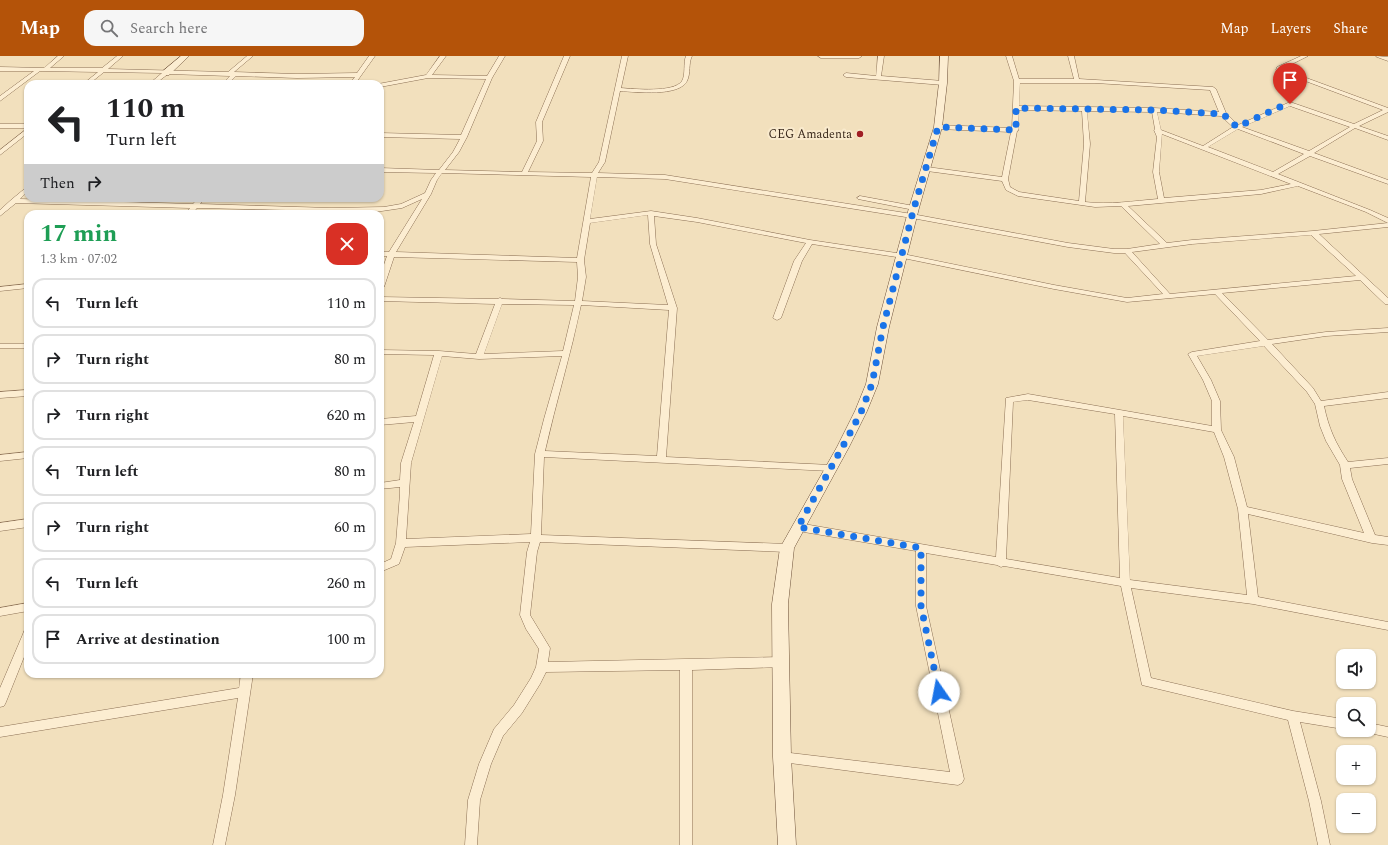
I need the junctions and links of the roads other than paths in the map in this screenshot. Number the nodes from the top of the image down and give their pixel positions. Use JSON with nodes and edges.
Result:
{"nodes":[{"id":1,"x":61,"y":56,"type":"edge"},
{"id":2,"x":120,"y":56,"type":"edge"},
{"id":3,"x":185,"y":56,"type":"edge"},
{"id":4,"x":250,"y":56,"type":"edge"},
{"id":5,"x":372,"y":56,"type":"edge"},
{"id":6,"x":443,"y":56,"type":"edge"},
{"id":7,"x":502,"y":56,"type":"edge"},
{"id":8,"x":568,"y":56,"type":"edge"},
{"id":9,"x":626,"y":56,"type":"edge"},
{"id":10,"x":688,"y":56,"type":"edge"},
{"id":11,"x":821,"y":56,"type":"edge"},
{"id":12,"x":859,"y":56,"type":"edge"},
{"id":13,"x":881,"y":56,"type":"edge"},
{"id":14,"x":944,"y":56,"type":"edge"},
{"id":15,"x":1009,"y":56,"type":"edge"},
{"id":16,"x":1071,"y":56,"type":"edge"},
{"id":17,"x":1305,"y":56,"type":"edge"},
{"id":18,"x":1379,"y":56,"type":"edge"},
{"id":19,"x":1388,"y":59,"type":"edge"},
{"id":20,"x":0,"y":69,"type":"edge"},
{"id":21,"x":42,"y":70,"type":"junction"},
{"id":22,"x":104,"y":70,"type":"junction"},
{"id":23,"x":166,"y":73,"type":"junction"},
{"id":24,"x":232,"y":74,"type":"junction"},
{"id":25,"x":358,"y":75,"type":"junction"},
{"id":26,"x":846,"y":75,"type":"dead end"},
{"id":27,"x":297,"y":76,"type":"junction"},
{"id":28,"x":428,"y":76,"type":"junction"},
{"id":29,"x":878,"y":77,"type":"junction"},
{"id":30,"x":489,"y":78,"type":"junction"},
{"id":31,"x":28,"y":80,"type":"edge"},
{"id":32,"x":91,"y":80,"type":"edge"},
{"id":33,"x":157,"y":80,"type":"edge"},
{"id":34,"x":228,"y":80,"type":"edge"},
{"id":35,"x":292,"y":80,"type":"edge"},
{"id":36,"x":355,"y":80,"type":"edge"},
{"id":37,"x":1017,"y":81,"type":"junction"},
{"id":38,"x":1077,"y":81,"type":"junction"},
{"id":39,"x":24,"y":82,"type":"edge"},
{"id":40,"x":943,"y":83,"type":"junction"},
{"id":41,"x":384,"y":84,"type":"edge"},
{"id":42,"x":618,"y":89,"type":"junction"},
{"id":43,"x":0,"y":99,"type":"edge"},
{"id":44,"x":1016,"y":108,"type":"junction"},
{"id":45,"x":1084,"y":108,"type":"junction"},
{"id":46,"x":1154,"y":110,"type":"junction"},
{"id":47,"x":1388,"y":110,"type":"edge"},
{"id":48,"x":1223,"y":114,"type":"junction"},
{"id":49,"x":0,"y":126,"type":"edge"},
{"id":50,"x":24,"y":126,"type":"edge"},
{"id":51,"x":1355,"y":126,"type":"junction"},
{"id":52,"x":938,"y":127,"type":"junction"},
{"id":53,"x":1237,"y":127,"type":"junction"},
{"id":54,"x":1016,"y":130,"type":"junction"},
{"id":55,"x":1158,"y":130,"type":"junction"},
{"id":56,"x":24,"y":133,"type":"edge"},
{"id":57,"x":384,"y":135,"type":"edge"},
{"id":58,"x":464,"y":137,"type":"junction"},
{"id":59,"x":1388,"y":138,"type":"edge"},
{"id":60,"x":1203,"y":148,"type":"junction"},
{"id":61,"x":1309,"y":152,"type":"junction"},
{"id":62,"x":0,"y":153,"type":"edge"},
{"id":63,"x":927,"y":169,"type":"junction"},
{"id":64,"x":384,"y":170,"type":"edge"},
{"id":65,"x":442,"y":170,"type":"junction"},
{"id":66,"x":525,"y":172,"type":"junction"},
{"id":67,"x":594,"y":175,"type":"junction"},
{"id":68,"x":1273,"y":175,"type":"junction"},
{"id":69,"x":1388,"y":176,"type":"edge"},
{"id":70,"x":1005,"y":179,"type":"junction"},
{"id":71,"x":1385,"y":181,"type":"edge"},
{"id":72,"x":1299,"y":184,"type":"junction"},
{"id":73,"x":24,"y":191,"type":"edge"},
{"id":74,"x":428,"y":194,"type":"junction"},
{"id":75,"x":860,"y":198,"type":"dead end"},
{"id":76,"x":1161,"y":200,"type":"junction"},
{"id":77,"x":13,"y":201,"type":"junction"},
{"id":78,"x":24,"y":201,"type":"edge"},
{"id":79,"x":49,"y":202,"type":"edge"},
{"id":80,"x":198,"y":202,"type":"edge"},
{"id":81,"x":1082,"y":203,"type":"junction"},
{"id":82,"x":1123,"y":204,"type":"junction"},
{"id":83,"x":195,"y":206,"type":"junction"},
{"id":84,"x":192,"y":210,"type":"edge"},
{"id":85,"x":284,"y":210,"type":"edge"},
{"id":86,"x":361,"y":210,"type":"edge"},
{"id":87,"x":913,"y":212,"type":"junction"},
{"id":88,"x":651,"y":213,"type":"junction"},
{"id":89,"x":0,"y":214,"type":"edge"},
{"id":90,"x":587,"y":221,"type":"junction"},
{"id":91,"x":1388,"y":221,"type":"edge"},
{"id":92,"x":1377,"y":225,"type":"junction"},
{"id":93,"x":1388,"y":225,"type":"edge"},
{"id":94,"x":1388,"y":231,"type":"edge"},
{"id":95,"x":1313,"y":233,"type":"junction"},
{"id":96,"x":810,"y":242,"type":"junction"},
{"id":97,"x":1166,"y":246,"type":"junction"},
{"id":98,"x":1127,"y":251,"type":"junction"},
{"id":99,"x":384,"y":254,"type":"edge"},
{"id":100,"x":391,"y":255,"type":"junction"},
{"id":101,"x":902,"y":256,"type":"junction"},
{"id":102,"x":580,"y":260,"type":"junction"},
{"id":103,"x":384,"y":275,"type":"edge"},
{"id":104,"x":1363,"y":278,"type":"junction"},
{"id":105,"x":24,"y":286,"type":"edge"},
{"id":106,"x":0,"y":289,"type":"edge"},
{"id":107,"x":1217,"y":292,"type":"junction"},
{"id":108,"x":1169,"y":297,"type":"junction"},
{"id":109,"x":384,"y":298,"type":"edge"},
{"id":110,"x":500,"y":300,"type":"junction"},
{"id":111,"x":1388,"y":302,"type":"edge"},
{"id":112,"x":578,"y":303,"type":"junction"},
{"id":113,"x":673,"y":308,"type":"junction"},
{"id":114,"x":777,"y":318,"type":"dead end"},
{"id":115,"x":1388,"y":330,"type":"edge"},
{"id":116,"x":1267,"y":343,"type":"junction"},
{"id":117,"x":0,"y":346,"type":"edge"},
{"id":118,"x":24,"y":346,"type":"edge"},
{"id":119,"x":384,"y":352,"type":"edge"},
{"id":120,"x":440,"y":353,"type":"junction"},
{"id":121,"x":567,"y":353,"type":"junction"},
{"id":122,"x":478,"y":357,"type":"junction"},
{"id":123,"x":24,"y":393,"type":"edge"},
{"id":124,"x":0,"y":395,"type":"edge"},
{"id":125,"x":1388,"y":395,"type":"edge"},
{"id":126,"x":1319,"y":404,"type":"junction"},
{"id":127,"x":1119,"y":412,"type":"junction"},
{"id":128,"x":419,"y":419,"type":"junction"},
{"id":129,"x":384,"y":422,"type":"edge"},
{"id":130,"x":1217,"y":430,"type":"junction"},
{"id":131,"x":540,"y":454,"type":"junction"},
{"id":132,"x":24,"y":455,"type":"edge"},
{"id":133,"x":0,"y":458,"type":"edge"},
{"id":134,"x":661,"y":460,"type":"junction"},
{"id":135,"x":1388,"y":461,"type":"edge"},
{"id":136,"x":1345,"y":465,"type":"junction"},
{"id":137,"x":831,"y":468,"type":"junction"},
{"id":138,"x":404,"y":483,"type":"junction"},
{"id":139,"x":384,"y":486,"type":"edge"},
{"id":140,"x":1243,"y":509,"type":"junction"},
{"id":141,"x":24,"y":524,"type":"edge"},
{"id":142,"x":0,"y":527,"type":"edge"},
{"id":143,"x":798,"y":527,"type":"junction"},
{"id":144,"x":536,"y":538,"type":"junction"},
{"id":145,"x":1372,"y":539,"type":"junction"},
{"id":146,"x":1388,"y":541,"type":"edge"},
{"id":147,"x":401,"y":543,"type":"junction"},
{"id":148,"x":787,"y":548,"type":"junction"},
{"id":149,"x":921,"y":548,"type":"junction"},
{"id":150,"x":1001,"y":562,"type":"junction"},
{"id":151,"x":384,"y":566,"type":"edge"},
{"id":152,"x":1125,"y":583,"type":"junction"},
{"id":153,"x":1253,"y":600,"type":"junction"},
{"id":154,"x":24,"y":608,"type":"edge"},
{"id":155,"x":0,"y":612,"type":"edge"},
{"id":156,"x":1388,"y":626,"type":"edge"},
{"id":157,"x":24,"y":644,"type":"edge"},
{"id":158,"x":781,"y":662,"type":"junction"},
{"id":159,"x":686,"y":666,"type":"junction"},
{"id":160,"x":542,"y":667,"type":"junction"},
{"id":161,"x":247,"y":678,"type":"edge"},
{"id":162,"x":245,"y":692,"type":"junction"},
{"id":163,"x":0,"y":702,"type":"edge"},
{"id":164,"x":1294,"y":716,"type":"junction"},
{"id":165,"x":1336,"y":723,"type":"edge"},
{"id":166,"x":1376,"y":729,"type":"edge"},
{"id":167,"x":0,"y":732,"type":"edge"},
{"id":168,"x":1388,"y":732,"type":"edge"},
{"id":169,"x":782,"y":757,"type":"junction"},
{"id":170,"x":219,"y":845,"type":"edge"},
{"id":171,"x":471,"y":845,"type":"edge"},
{"id":172,"x":686,"y":845,"type":"edge"},
{"id":173,"x":787,"y":845,"type":"edge"},
{"id":174,"x":1324,"y":845,"type":"edge"}],
"edges":[{"from":1,"to":21,"type":"street"},
{"from":2,"to":22,"type":"street"},
{"from":3,"to":23,"type":"street"},
{"from":4,"to":24,"type":"street"},
{"from":5,"to":25,"type":"street"},
{"from":6,"to":28,"type":"street"},
{"from":7,"to":30,"type":"street"},
{"from":8,"to":66,"type":"street"},
{"from":9,"to":42,"type":"street"},
{"from":10,"to":42,"type":"street"},
{"from":11,"to":12,"type":"street"},
{"from":13,"to":29,"type":"street"},
{"from":14,"to":40,"type":"street"},
{"from":15,"to":37,"type":"street"},
{"from":16,"to":38,"type":"street"},
{"from":17,"to":47,"type":"street"},
{"from":18,"to":19,"type":"street"},
{"from":20,"to":21,"type":"street"},
{"from":21,"to":22,"type":"street"},
{"from":21,"to":31,"type":"street"},
{"from":22,"to":23,"type":"street"},
{"from":22,"to":32,"type":"street"},
{"from":23,"to":24,"type":"street"},
{"from":23,"to":33,"type":"street"},
{"from":24,"to":27,"type":"street"},
{"from":24,"to":34,"type":"street"},
{"from":25,"to":27,"type":"street"},
{"from":25,"to":36,"type":"street"},
{"from":26,"to":29,"type":"street"},
{"from":27,"to":35,"type":"street"},
{"from":28,"to":30,"type":"street"},
{"from":28,"to":41,"type":"street"},
{"from":29,"to":40,"type":"street"},
{"from":30,"to":58,"type":"street"},
{"from":37,"to":38,"type":"street"},
{"from":37,"to":44,"type":"street"},
{"from":38,"to":48,"type":"street"},
{"from":39,"to":43,"type":"street"},
{"from":40,"to":52,"type":"street"},
{"from":42,"to":67,"type":"street"},
{"from":44,"to":45,"type":"street"},
{"from":44,"to":54,"type":"street"},
{"from":45,"to":46,"type":"street"},
{"from":45,"to":81,"type":"street"},
{"from":46,"to":48,"type":"street"},
{"from":46,"to":55,"type":"street"},
{"from":47,"to":51,"type":"street"},
{"from":48,"to":53,"type":"street"},
{"from":49,"to":50,"type":"street"},
{"from":51,"to":53,"type":"street"},
{"from":51,"to":59,"type":"street"},
{"from":51,"to":61,"type":"street"},
{"from":52,"to":54,"type":"street"},
{"from":52,"to":63,"type":"street"},
{"from":53,"to":60,"type":"street"},
{"from":53,"to":61,"type":"street"},
{"from":54,"to":70,"type":"street"},
{"from":55,"to":60,"type":"street"},
{"from":55,"to":76,"type":"street"},
{"from":56,"to":62,"type":"street"},
{"from":57,"to":58,"type":"street"},
{"from":58,"to":65,"type":"street"},
{"from":60,"to":68,"type":"street"},
{"from":61,"to":68,"type":"street"},
{"from":61,"to":71,"type":"street"},
{"from":63,"to":70,"type":"street"},
{"from":63,"to":87,"type":"street"},
{"from":64,"to":65,"type":"street"},
{"from":65,"to":66,"type":"street"},
{"from":65,"to":74,"type":"street"},
{"from":66,"to":67,"type":"street"},
{"from":67,"to":87,"type":"street"},
{"from":67,"to":90,"type":"street"},
{"from":68,"to":72,"type":"street"},
{"from":69,"to":71,"type":"street"},
{"from":70,"to":81,"type":"street"},
{"from":72,"to":76,"type":"street"},
{"from":72,"to":91,"type":"street"},
{"from":73,"to":77,"type":"street"},
{"from":74,"to":86,"type":"street"},
{"from":74,"to":100,"type":"street"},
{"from":75,"to":87,"type":"street"},
{"from":76,"to":82,"type":"street"},
{"from":77,"to":78,"type":"street"},
{"from":77,"to":89,"type":"street"},
{"from":79,"to":83,"type":"street"},
{"from":80,"to":83,"type":"street"},
{"from":81,"to":82,"type":"street"},
{"from":82,"to":97,"type":"street"},
{"from":83,"to":84,"type":"street"},
{"from":83,"to":85,"type":"street"},
{"from":87,"to":98,"type":"street"},
{"from":87,"to":101,"type":"street"},
{"from":88,"to":90,"type":"street"},
{"from":88,"to":96,"type":"street"},
{"from":88,"to":113,"type":"street"},
{"from":90,"to":102,"type":"street"},
{"from":92,"to":93,"type":"street"},
{"from":92,"to":94,"type":"street"},
{"from":92,"to":95,"type":"street"},
{"from":95,"to":97,"type":"street"},
{"from":95,"to":104,"type":"street"},
{"from":96,"to":101,"type":"street"},
{"from":96,"to":114,"type":"street"},
{"from":97,"to":98,"type":"street"},
{"from":98,"to":108,"type":"street"},
{"from":99,"to":100,"type":"street"},
{"from":100,"to":102,"type":"street"},
{"from":100,"to":103,"type":"street"},
{"from":101,"to":108,"type":"street"},
{"from":101,"to":137,"type":"street"},
{"from":102,"to":112,"type":"street"},
{"from":104,"to":107,"type":"street"},
{"from":104,"to":111,"type":"street"},
{"from":105,"to":106,"type":"street"},
{"from":107,"to":108,"type":"street"},
{"from":107,"to":116,"type":"street"},
{"from":109,"to":110,"type":"street"},
{"from":110,"to":112,"type":"street"},
{"from":110,"to":122,"type":"street"},
{"from":112,"to":113,"type":"street"},
{"from":112,"to":121,"type":"street"},
{"from":113,"to":134,"type":"street"},
{"from":115,"to":116,"type":"street"},
{"from":116,"to":126,"type":"street"},
{"from":116,"to":130,"type":"street"},
{"from":117,"to":118,"type":"street"},
{"from":119,"to":120,"type":"street"},
{"from":120,"to":122,"type":"street"},
{"from":120,"to":128,"type":"street"},
{"from":121,"to":122,"type":"street"},
{"from":121,"to":131,"type":"street"},
{"from":123,"to":124,"type":"street"},
{"from":125,"to":126,"type":"street"},
{"from":126,"to":136,"type":"street"},
{"from":127,"to":130,"type":"street"},
{"from":127,"to":150,"type":"street"},
{"from":127,"to":152,"type":"street"},
{"from":128,"to":129,"type":"street"},
{"from":128,"to":138,"type":"street"},
{"from":130,"to":140,"type":"street"},
{"from":131,"to":134,"type":"street"},
{"from":131,"to":144,"type":"street"},
{"from":132,"to":133,"type":"street"},
{"from":134,"to":137,"type":"street"},
{"from":135,"to":136,"type":"street"},
{"from":136,"to":145,"type":"street"},
{"from":137,"to":143,"type":"street"},
{"from":138,"to":139,"type":"street"},
{"from":138,"to":147,"type":"street"},
{"from":140,"to":145,"type":"street"},
{"from":140,"to":153,"type":"street"},
{"from":141,"to":142,"type":"street"},
{"from":143,"to":148,"type":"street"},
{"from":143,"to":149,"type":"street"},
{"from":144,"to":147,"type":"street"},
{"from":144,"to":148,"type":"street"},
{"from":144,"to":160,"type":"street"},
{"from":145,"to":146,"type":"street"},
{"from":147,"to":151,"type":"street"},
{"from":148,"to":158,"type":"street"},
{"from":149,"to":150,"type":"street"},
{"from":149,"to":169,"type":"street"},
{"from":150,"to":152,"type":"street"},
{"from":152,"to":153,"type":"street"},
{"from":152,"to":164,"type":"street"},
{"from":153,"to":156,"type":"street"},
{"from":154,"to":155,"type":"street"},
{"from":157,"to":163,"type":"street"},
{"from":158,"to":159,"type":"street"},
{"from":158,"to":169,"type":"street"},
{"from":159,"to":160,"type":"street"},
{"from":159,"to":172,"type":"street"},
{"from":160,"to":171,"type":"street"},
{"from":161,"to":162,"type":"street"},
{"from":162,"to":167,"type":"street"},
{"from":162,"to":170,"type":"street"},
{"from":164,"to":165,"type":"street"},
{"from":164,"to":174,"type":"street"},
{"from":166,"to":168,"type":"street"},
{"from":169,"to":173,"type":"street"}]}
